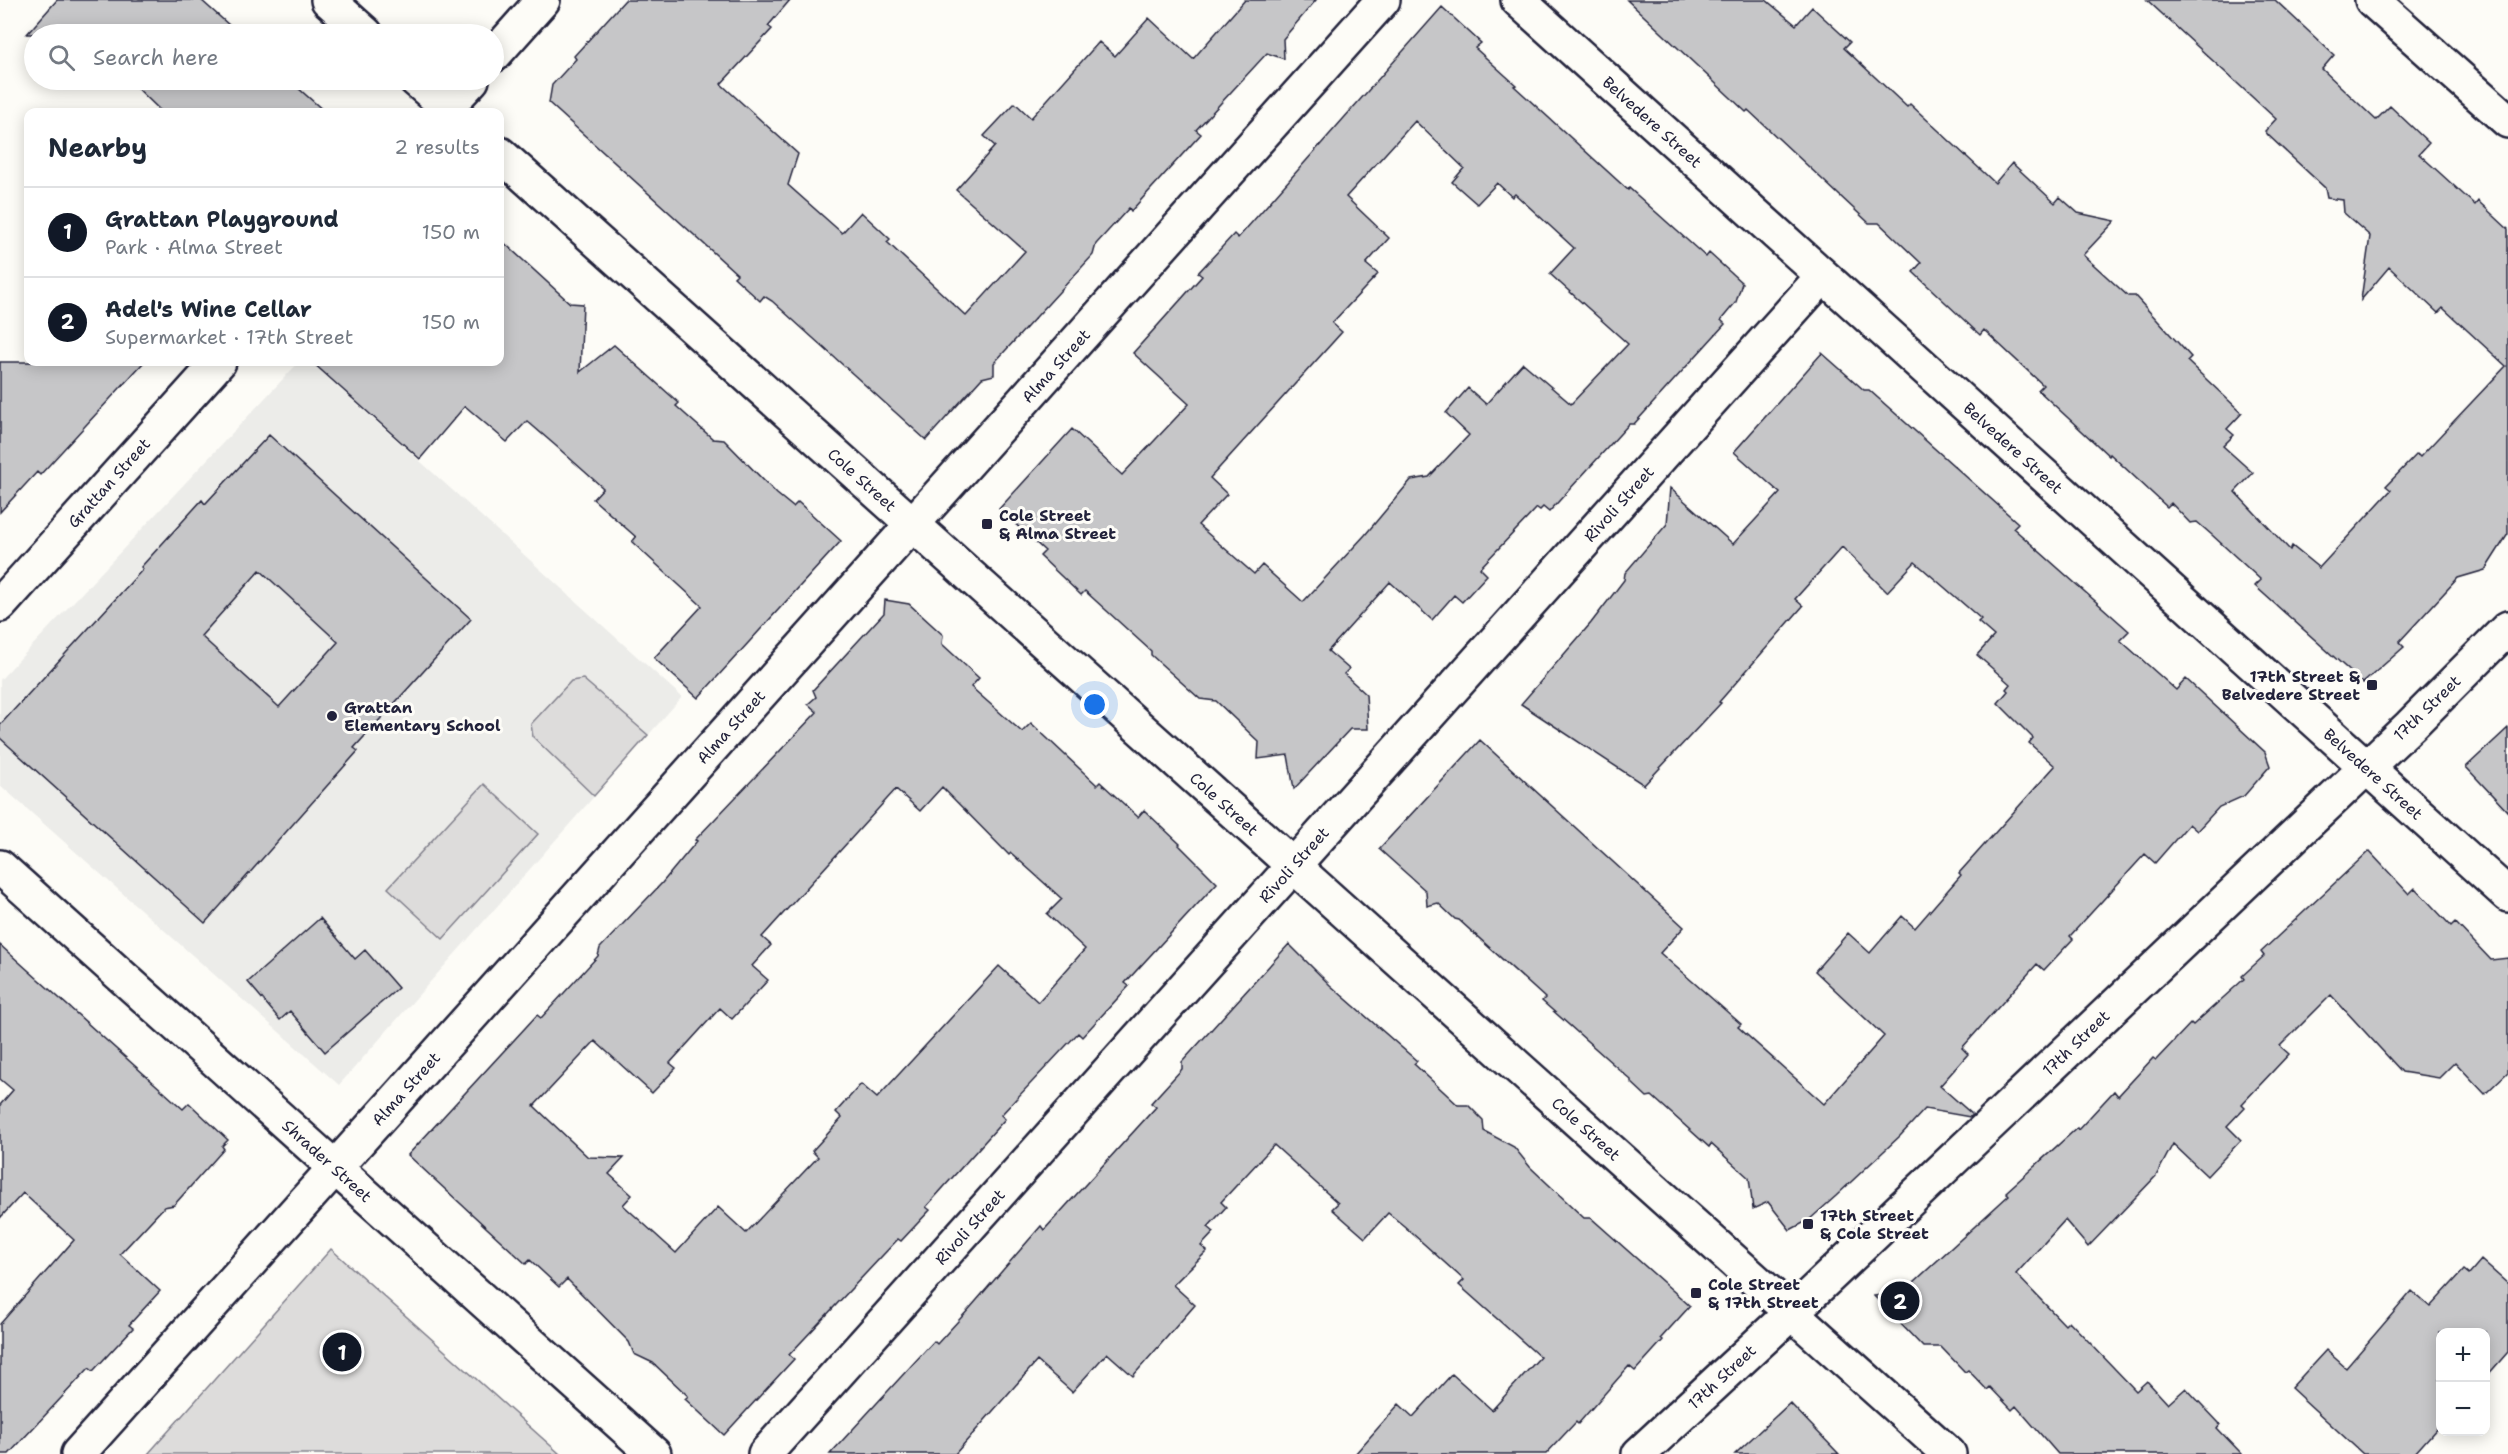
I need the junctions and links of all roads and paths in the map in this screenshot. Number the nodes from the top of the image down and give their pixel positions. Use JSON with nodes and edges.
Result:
{"nodes":[{"id":1,"x":327,"y":0,"type":"edge"},
{"id":2,"x":543,"y":0,"type":"edge"},
{"id":3,"x":1383,"y":0,"type":"edge"},
{"id":4,"x":1518,"y":0,"type":"edge"},
{"id":5,"x":2372,"y":0,"type":"edge"},
{"id":6,"x":355,"y":24,"type":"edge"},
{"id":7,"x":504,"y":44,"type":"edge"},
{"id":8,"x":426,"y":90,"type":"edge"},
{"id":9,"x":464,"y":90,"type":"edge"},
{"id":10,"x":444,"y":108,"type":"edge"},
{"id":11,"x":449,"y":108,"type":"edge"},
{"id":12,"x":2508,"y":121,"type":"edge"},
{"id":13,"x":504,"y":158,"type":"edge"},
{"id":14,"x":1823,"y":276,"type":"junction"},
{"id":15,"x":215,"y":366,"type":"edge"},
{"id":16,"x":913,"y":525,"type":"junction"},
{"id":17,"x":0,"y":605,"type":"edge"},
{"id":18,"x":2508,"y":628,"type":"edge"},
{"id":19,"x":2366,"y":767,"type":"junction"},
{"id":20,"x":0,"y":867,"type":"edge"},
{"id":21,"x":1293,"y":867,"type":"junction"},
{"id":22,"x":2508,"y":895,"type":"edge"},
{"id":23,"x":335,"y":1168,"type":"junction"},
{"id":24,"x":1791,"y":1313,"type":"junction"},
{"id":25,"x":78,"y":1454,"type":"edge"},
{"id":26,"x":654,"y":1454,"type":"edge"},
{"id":27,"x":765,"y":1454,"type":"edge"},
{"id":28,"x":1639,"y":1454,"type":"edge"},
{"id":29,"x":1948,"y":1454,"type":"edge"}],
"edges":[{"from":1,"to":6,"type":"street"},
{"from":2,"to":7,"type":"street"},
{"from":3,"to":16,"type":"street","name":"Alma Street"},
{"from":4,"to":14,"type":"street","name":"Belvedere Street"},
{"from":5,"to":12,"type":"street"},
{"from":8,"to":10,"type":"street"},
{"from":9,"to":11,"type":"street"},
{"from":13,"to":16,"type":"street","name":"Cole Street"},
{"from":14,"to":19,"type":"street","name":"Belvedere Street"},
{"from":14,"to":21,"type":"street","name":"Rivoli Street"},
{"from":15,"to":17,"type":"street","name":"Grattan Street"},
{"from":16,"to":21,"type":"street","name":"Cole Street"},
{"from":16,"to":23,"type":"street","name":"Alma Street"},
{"from":18,"to":19,"type":"street","name":"17th Street"},
{"from":19,"to":22,"type":"street","name":"Belvedere Street"},
{"from":19,"to":24,"type":"street","name":"17th Street"},
{"from":20,"to":23,"type":"street","name":"Shrader Street"},
{"from":21,"to":24,"type":"street","name":"Cole Street"},
{"from":21,"to":27,"type":"street","name":"Rivoli Street"},
{"from":23,"to":25,"type":"street","name":"Alma Street"},
{"from":23,"to":26,"type":"street","name":"Shrader Street"},
{"from":24,"to":28,"type":"street","name":"17th Street"},
{"from":24,"to":29,"type":"street","name":"Cole Street"}]}
